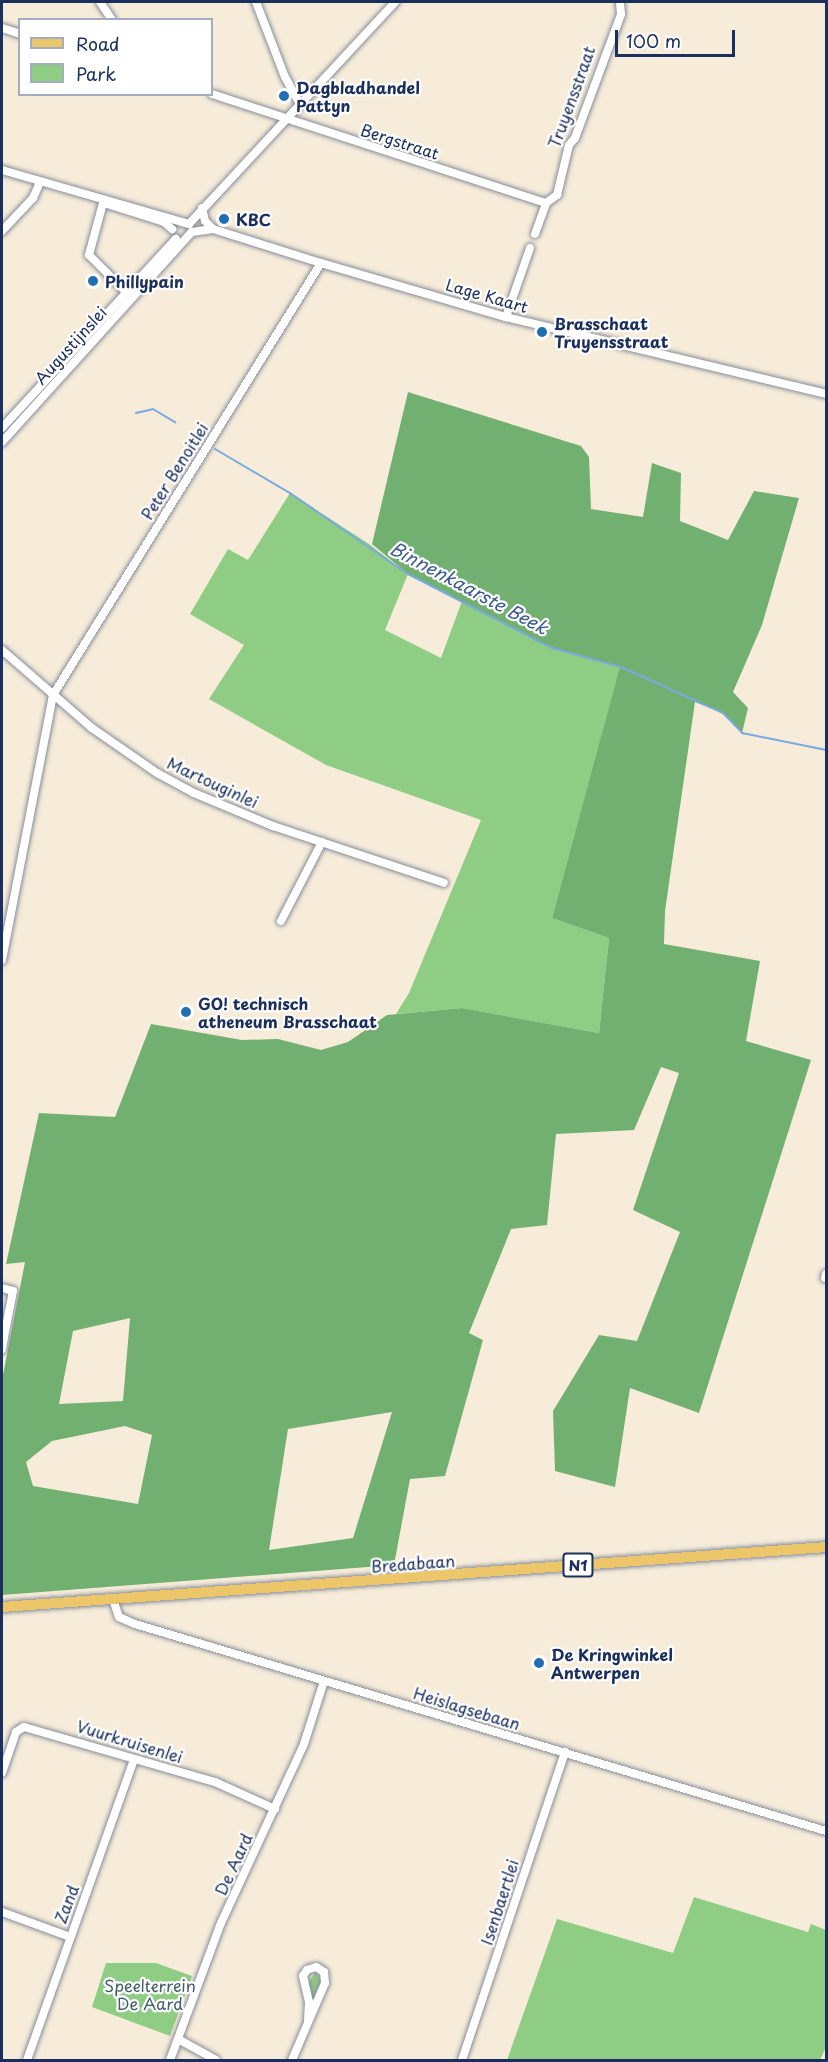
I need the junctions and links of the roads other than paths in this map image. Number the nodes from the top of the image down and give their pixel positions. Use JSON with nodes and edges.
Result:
{"nodes":[{"id":1,"x":100,"y":2,"type":"edge"},
{"id":2,"x":256,"y":2,"type":"edge"},
{"id":3,"x":394,"y":2,"type":"edge"},
{"id":4,"x":620,"y":2,"type":"edge"},
{"id":5,"x":111,"y":18,"type":"edge"},
{"id":6,"x":2,"y":28,"type":"edge"},
{"id":7,"x":18,"y":33,"type":"edge"},
{"id":8,"x":213,"y":94,"type":"edge"},
{"id":9,"x":300,"y":104,"type":"junction"},
{"id":10,"x":285,"y":120,"type":"junction"},
{"id":11,"x":2,"y":170,"type":"edge"},
{"id":12,"x":40,"y":182,"type":"junction"},
{"id":13,"x":82,"y":194,"type":"junction"},
{"id":14,"x":103,"y":203,"type":"junction"},
{"id":15,"x":546,"y":203,"type":"junction"},
{"id":16,"x":202,"y":208,"type":"junction"},
{"id":17,"x":175,"y":225,"type":"junction"},
{"id":18,"x":190,"y":228,"type":"junction"},
{"id":19,"x":213,"y":229,"type":"junction"},
{"id":20,"x":2,"y":231,"type":"edge"},
{"id":21,"x":535,"y":234,"type":"dead end"},
{"id":22,"x":180,"y":239,"type":"junction"},
{"id":23,"x":530,"y":248,"type":"dead end"},
{"id":24,"x":321,"y":262,"type":"junction"},
{"id":25,"x":126,"y":292,"type":"junction"},
{"id":26,"x":506,"y":317,"type":"junction"},
{"id":27,"x":826,"y":394,"type":"edge"},
{"id":28,"x":2,"y":428,"type":"edge"},
{"id":29,"x":2,"y":442,"type":"edge"},
{"id":30,"x":2,"y":650,"type":"edge"},
{"id":31,"x":53,"y":695,"type":"junction"},
{"id":32,"x":322,"y":842,"type":"junction"},
{"id":33,"x":444,"y":883,"type":"dead end"},
{"id":34,"x":281,"y":921,"type":"dead end"},
{"id":35,"x":2,"y":960,"type":"edge"},
{"id":36,"x":2,"y":1288,"type":"edge"},
{"id":37,"x":4,"y":1325,"type":"edge"},
{"id":38,"x":2,"y":1349,"type":"edge"},
{"id":39,"x":826,"y":1547,"type":"edge"},
{"id":40,"x":114,"y":1599,"type":"junction"},
{"id":41,"x":2,"y":1607,"type":"edge"},
{"id":42,"x":324,"y":1681,"type":"junction"},
{"id":43,"x":564,"y":1752,"type":"junction"},
{"id":44,"x":134,"y":1759,"type":"junction"},
{"id":45,"x":2,"y":1773,"type":"edge"},
{"id":46,"x":275,"y":1809,"type":"junction"},
{"id":47,"x":826,"y":1831,"type":"edge"},
{"id":48,"x":2,"y":1912,"type":"edge"},
{"id":49,"x":70,"y":1937,"type":"junction"},
{"id":50,"x":308,"y":2020,"type":"junction"},
{"id":51,"x":178,"y":2040,"type":"junction"},
{"id":52,"x":27,"y":2061,"type":"edge"},
{"id":53,"x":170,"y":2061,"type":"edge"},
{"id":54,"x":216,"y":2061,"type":"edge"},
{"id":55,"x":292,"y":2061,"type":"edge"},
{"id":56,"x":462,"y":2061,"type":"edge"}],
"edges":[{"from":1,"to":5,"type":"street"},
{"from":2,"to":9,"type":"street"},
{"from":3,"to":9,"type":"street"},
{"from":4,"to":15,"type":"street","name":"Truyensstraat"},
{"from":6,"to":7,"type":"street"},
{"from":8,"to":10,"type":"street","name":"Bergstraat"},
{"from":9,"to":10,"type":"street"},
{"from":10,"to":15,"type":"street","name":"Bergstraat"},
{"from":10,"to":16,"type":"street"},
{"from":11,"to":12,"type":"street","name":"Lage Kaart"},
{"from":12,"to":13,"type":"street","name":"Lage Kaart"},
{"from":12,"to":20,"type":"street"},
{"from":13,"to":14,"type":"street","name":"Lage Kaart"},
{"from":13,"to":17,"type":"street","name":"Lage Kaart"},
{"from":14,"to":17,"type":"street","name":"Lage Kaart"},
{"from":14,"to":25,"type":"street"},
{"from":15,"to":21,"type":"street","name":"Truyensstraat"},
{"from":16,"to":18,"type":"street"},
{"from":16,"to":19,"type":"street"},
{"from":17,"to":18,"type":"street","name":"Lage Kaart"},
{"from":17,"to":22,"type":"street"},
{"from":18,"to":19,"type":"street","name":"Lage Kaart"},
{"from":18,"to":22,"type":"street"},
{"from":19,"to":24,"type":"street","name":"Lage Kaart"},
{"from":22,"to":25,"type":"street","name":"Augustijnslei"},
{"from":22,"to":29,"type":"street","name":"Augustijnslei"},
{"from":23,"to":26,"type":"street"},
{"from":24,"to":26,"type":"street","name":"Lage Kaart"},
{"from":24,"to":31,"type":"street","name":"Peter Benoitlei"},
{"from":25,"to":28,"type":"street","name":"Augustijnslei"},
{"from":26,"to":27,"type":"street","name":"Lage Kaart"},
{"from":30,"to":31,"type":"street","name":"Martouginlei"},
{"from":31,"to":32,"type":"street","name":"Martouginlei"},
{"from":31,"to":35,"type":"street"},
{"from":32,"to":33,"type":"street","name":"Martouginlei"},
{"from":32,"to":34,"type":"street"},
{"from":36,"to":37,"type":"street"},
{"from":37,"to":38,"type":"street"},
{"from":39,"to":40,"type":"main road","name":"Bredabaan","number":"N1"},
{"from":40,"to":41,"type":"main road","name":"Bredabaan","number":"N1"},
{"from":40,"to":42,"type":"street","name":"Heislagsebaan"},
{"from":42,"to":43,"type":"street","name":"Heislagsebaan"},
{"from":42,"to":46,"type":"street","name":"De Aard"},
{"from":43,"to":47,"type":"street","name":"Heislagsebaan"},
{"from":43,"to":56,"type":"street","name":"Isenbaertlei"},
{"from":44,"to":45,"type":"street","name":"Vuurkruisenlei"},
{"from":44,"to":46,"type":"street","name":"Vuurkruisenlei"},
{"from":44,"to":49,"type":"street","name":"Zand"},
{"from":46,"to":51,"type":"street","name":"De Aard"},
{"from":48,"to":49,"type":"street"},
{"from":49,"to":52,"type":"street","name":"Zand"},
{"from":50,"to":50,"type":"street"},
{"from":50,"to":55,"type":"street"},
{"from":51,"to":53,"type":"street","name":"De Aard"},
{"from":51,"to":54,"type":"street"}]}
